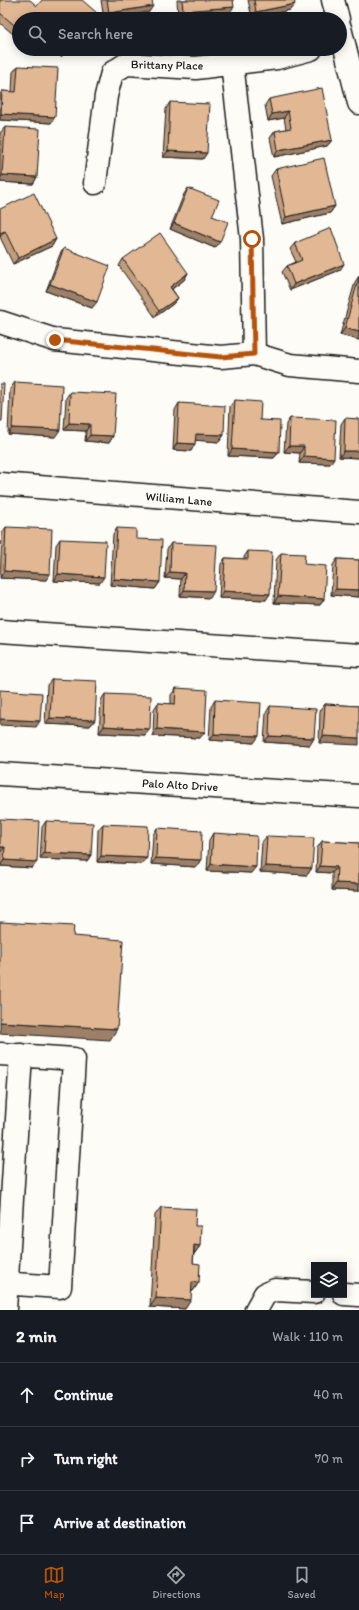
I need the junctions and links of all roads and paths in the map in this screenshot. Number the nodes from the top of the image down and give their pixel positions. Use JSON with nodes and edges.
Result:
{"nodes":[{"id":1,"x":333,"y":0,"type":"edge"},
{"id":2,"x":336,"y":12,"type":"edge"},
{"id":3,"x":347,"y":41,"type":"edge"},
{"id":4,"x":285,"y":56,"type":"edge"},
{"id":5,"x":232,"y":63,"type":"junction"},
{"id":6,"x":359,"y":103,"type":"edge"},
{"id":7,"x":95,"y":184,"type":"dead end"},
{"id":8,"x":0,"y":322,"type":"edge"},
{"id":9,"x":254,"y":354,"type":"junction"},
{"id":10,"x":359,"y":371,"type":"edge"},
{"id":11,"x":0,"y":484,"type":"edge"},
{"id":12,"x":359,"y":512,"type":"edge"},
{"id":13,"x":0,"y":631,"type":"edge"},
{"id":14,"x":359,"y":655,"type":"edge"},
{"id":15,"x":0,"y":774,"type":"edge"},
{"id":16,"x":359,"y":796,"type":"edge"},
{"id":17,"x":10,"y":1054,"type":"edge"},
{"id":18,"x":3,"y":1283,"type":"edge"},
{"id":19,"x":311,"y":1292,"type":"edge"},
{"id":20,"x":347,"y":1294,"type":"edge"},
{"id":21,"x":359,"y":1295,"type":"edge"},
{"id":22,"x":5,"y":1310,"type":"edge"},
{"id":23,"x":256,"y":1310,"type":"edge"}],
"edges":[{"from":1,"to":2,"type":"street"},
{"from":3,"to":6,"type":"street"},
{"from":4,"to":5,"type":"street","name":"Brittany Place"},
{"from":5,"to":7,"type":"street","name":"Brittany Place"},
{"from":5,"to":9,"type":"street"},
{"from":8,"to":9,"type":"street"},
{"from":9,"to":10,"type":"street"},
{"from":11,"to":12,"type":"street","name":"William Lane"},
{"from":13,"to":14,"type":"street"},
{"from":15,"to":16,"type":"street","name":"Palo Alto Drive"},
{"from":17,"to":18,"type":"street"},
{"from":17,"to":18,"type":"street"},
{"from":18,"to":22,"type":"street"},
{"from":19,"to":23,"type":"street"},
{"from":20,"to":21,"type":"street"}]}
